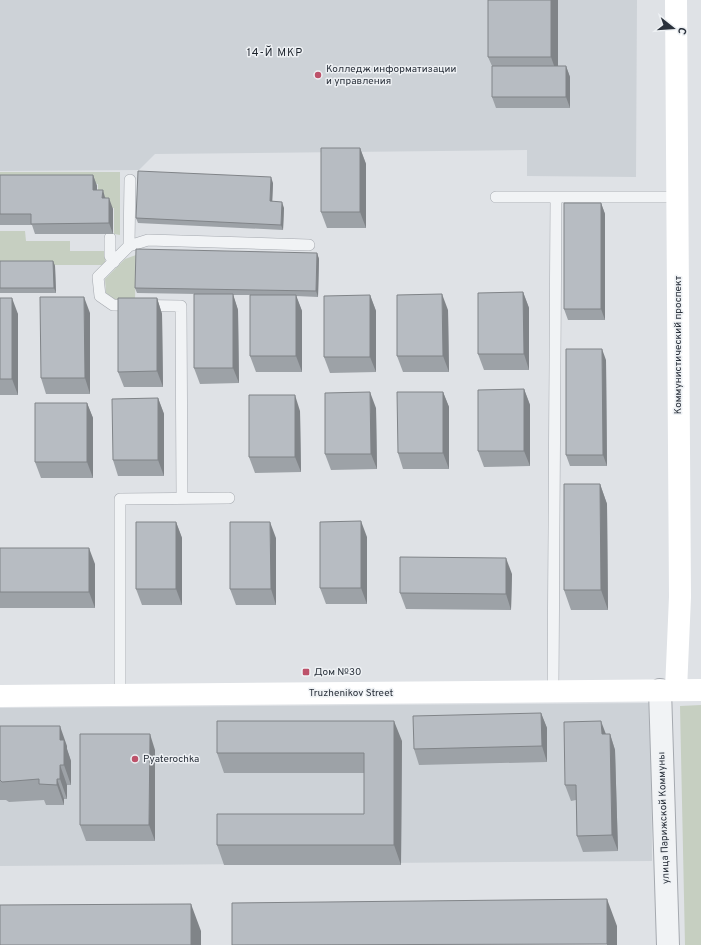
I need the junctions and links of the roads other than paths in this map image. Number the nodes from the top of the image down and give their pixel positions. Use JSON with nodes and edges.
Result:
{"nodes":[{"id":1,"x":676,"y":0,"type":"edge"},
{"id":2,"x":130,"y":180,"type":"dead end"},
{"id":3,"x":496,"y":197,"type":"dead end"},
{"id":4,"x":556,"y":197,"type":"junction"},
{"id":5,"x":678,"y":197,"type":"junction"},
{"id":6,"x":110,"y":238,"type":"dead end"},
{"id":7,"x":309,"y":244,"type":"dead end"},
{"id":8,"x":129,"y":246,"type":"junction"},
{"id":9,"x":114,"y":262,"type":"junction"},
{"id":10,"x":182,"y":498,"type":"junction"},
{"id":11,"x":229,"y":498,"type":"dead end"},
{"id":12,"x":668,"y":690,"type":"junction"},
{"id":13,"x":701,"y":690,"type":"edge"},
{"id":14,"x":553,"y":692,"type":"junction"},
{"id":15,"x":120,"y":695,"type":"junction"},
{"id":16,"x":0,"y":696,"type":"edge"},
{"id":17,"x":668,"y":945,"type":"edge"}],
"edges":[{"from":1,"to":5,"type":"main road","name":"Коммунистический проспект"},
{"from":2,"to":8,"type":"lane"},
{"from":3,"to":4,"type":"lane"},
{"from":4,"to":5,"type":"lane"},
{"from":4,"to":14,"type":"lane"},
{"from":5,"to":12,"type":"main road","name":"Коммунистический проспект"},
{"from":6,"to":9,"type":"lane"},
{"from":7,"to":8,"type":"lane"},
{"from":8,"to":9,"type":"lane"},
{"from":9,"to":10,"type":"lane"},
{"from":10,"to":11,"type":"lane"},
{"from":10,"to":15,"type":"lane"},
{"from":12,"to":13,"type":"main road","name":"Truzhenikov Street"},
{"from":12,"to":14,"type":"main road","name":"Truzhenikov Street"},
{"from":12,"to":17,"type":"street","name":"улица Парижской Коммуны"},
{"from":14,"to":15,"type":"main road","name":"Truzhenikov Street"},
{"from":15,"to":16,"type":"main road","name":"Truzhenikov Street"}]}
